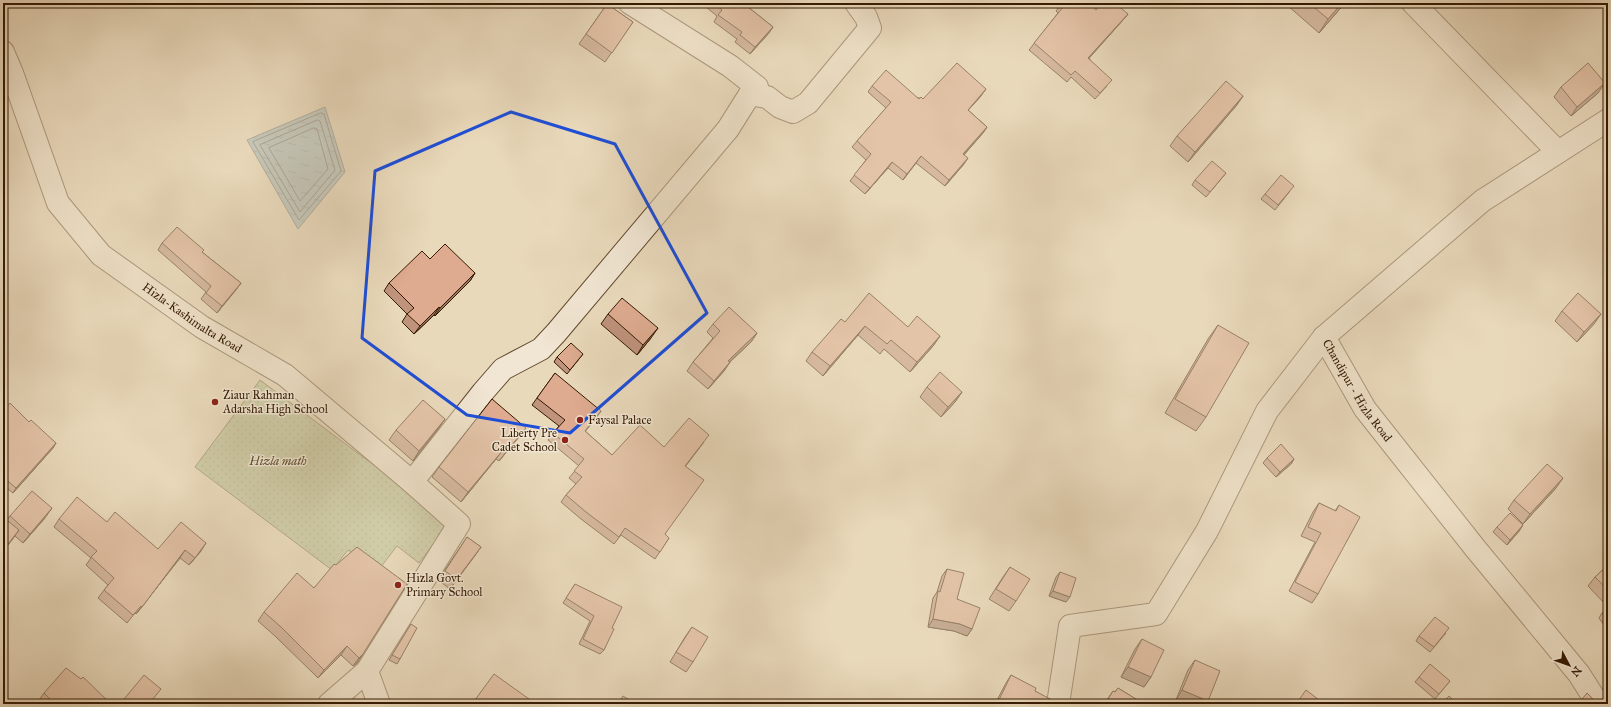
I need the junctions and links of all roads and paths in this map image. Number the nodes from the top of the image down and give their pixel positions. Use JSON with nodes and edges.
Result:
{"nodes":[{"id":1,"x":630,"y":3,"type":"edge"},
{"id":2,"x":856,"y":3,"type":"edge"},
{"id":3,"x":1413,"y":3,"type":"edge"},
{"id":4,"x":3,"y":52,"type":"edge"},
{"id":5,"x":750,"y":94,"type":"junction"},
{"id":6,"x":1608,"y":120,"type":"edge"},
{"id":7,"x":1558,"y":152,"type":"junction"},
{"id":8,"x":1324,"y":337,"type":"junction"},
{"id":9,"x":412,"y":482,"type":"junction"},
{"id":10,"x":366,"y":671,"type":"junction"},
{"id":11,"x":329,"y":704,"type":"edge"},
{"id":12,"x":379,"y":704,"type":"edge"},
{"id":13,"x":1058,"y":704,"type":"edge"},
{"id":14,"x":1598,"y":704,"type":"edge"}],
"edges":[{"from":1,"to":5,"type":"street"},
{"from":2,"to":5,"type":"street"},
{"from":3,"to":7,"type":"street"},
{"from":4,"to":9,"type":"street","name":"Hizla-Kashimalta Road"},
{"from":5,"to":9,"type":"street"},
{"from":6,"to":7,"type":"street","name":"Chandipur - Hizla Road"},
{"from":7,"to":8,"type":"street","name":"Chandipur - Hizla Road"},
{"from":8,"to":13,"type":"street"},
{"from":8,"to":14,"type":"street","name":"Chandipur - Hizla Road"},
{"from":9,"to":10,"type":"street","name":"Hizla-Kashimalta Road"},
{"from":10,"to":11,"type":"street"},
{"from":10,"to":12,"type":"street"}]}
